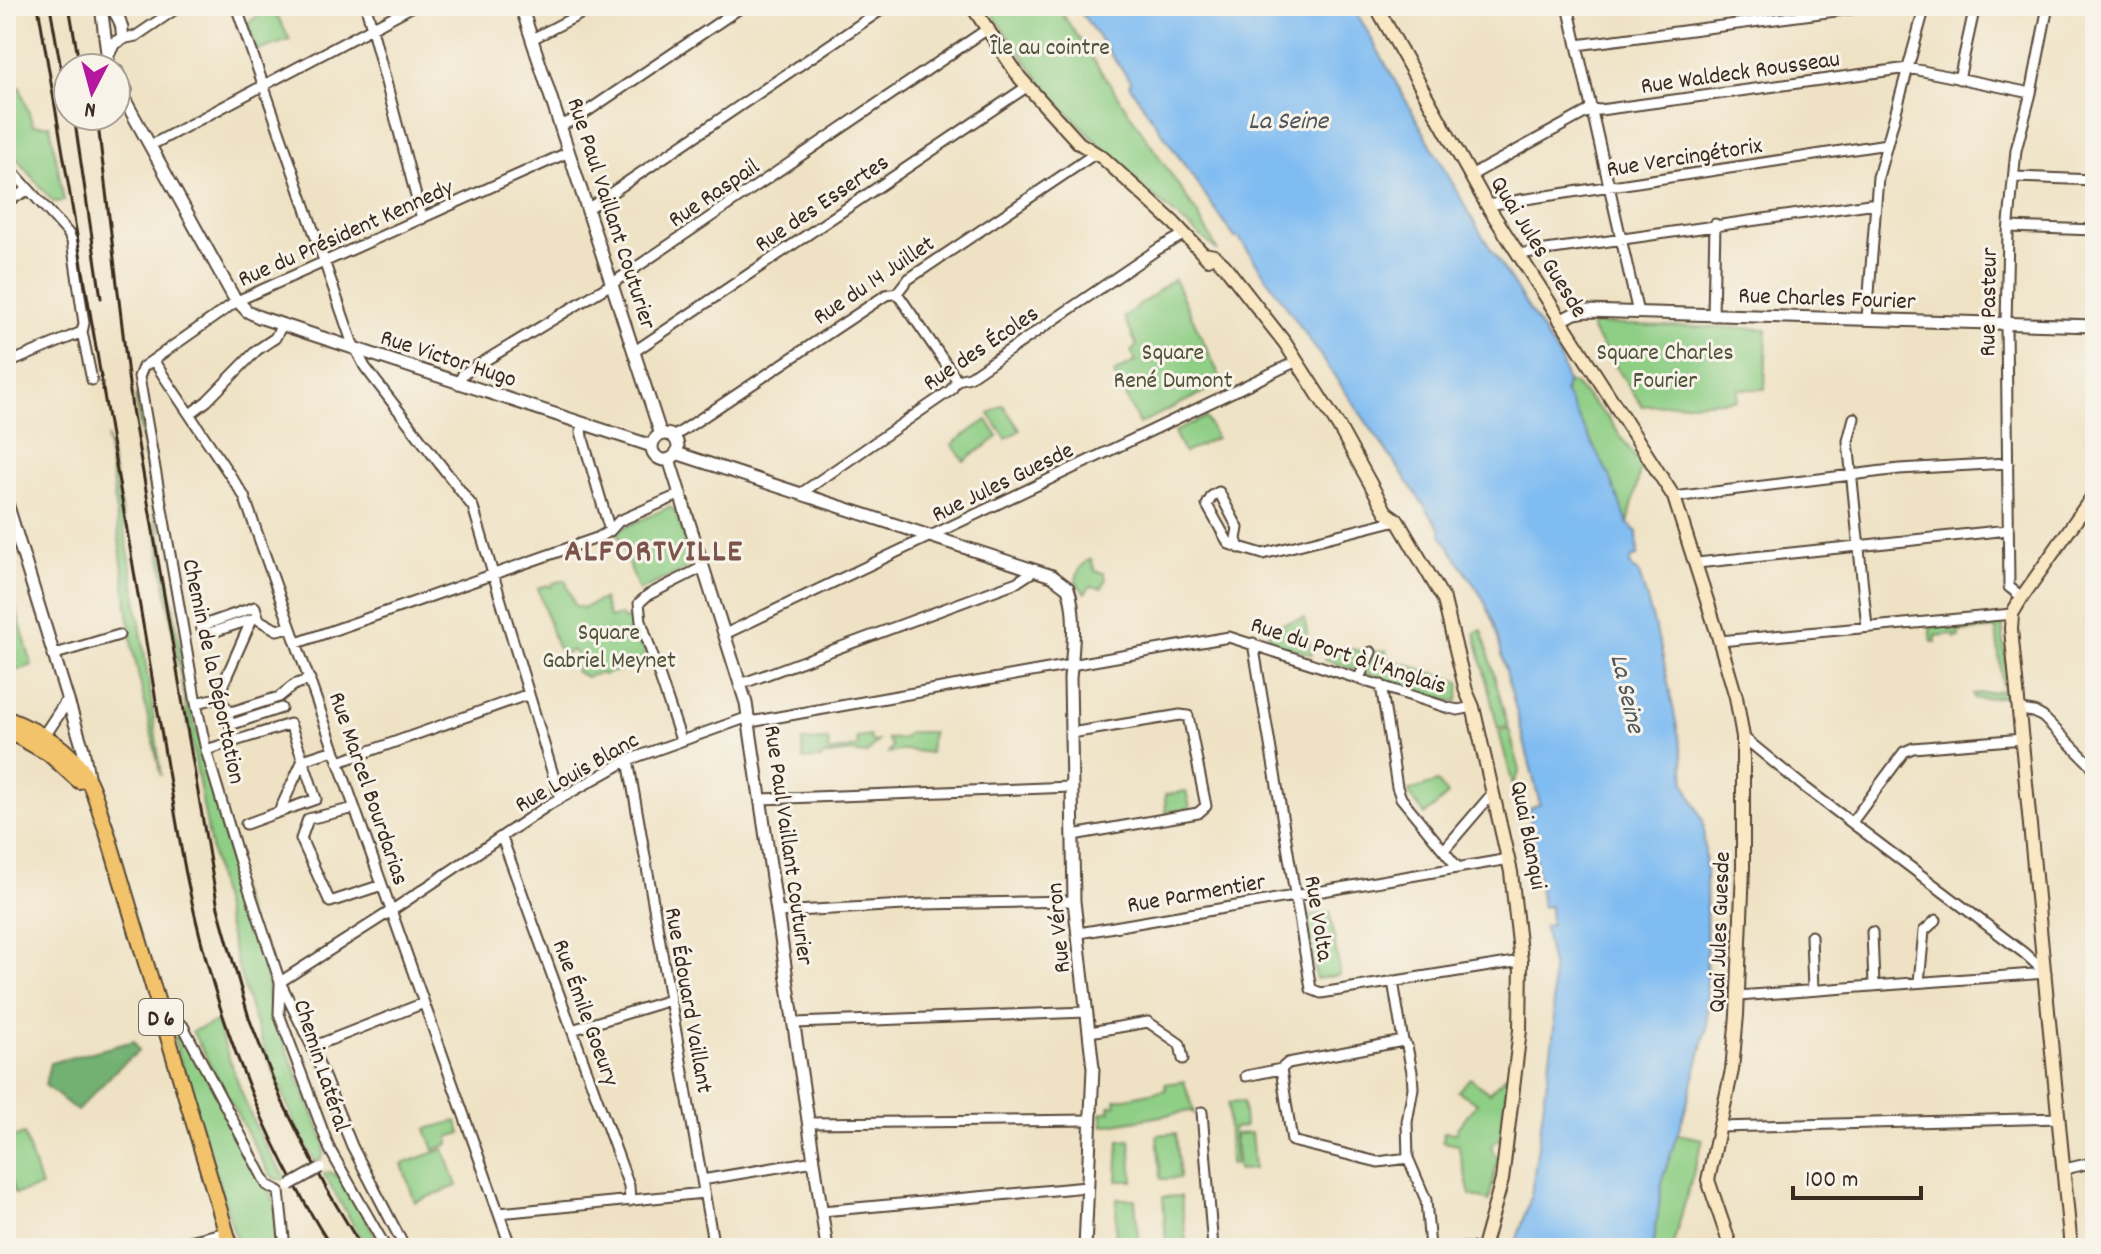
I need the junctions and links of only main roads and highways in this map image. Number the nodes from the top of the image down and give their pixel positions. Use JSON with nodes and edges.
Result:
{"nodes":[{"id":1,"x":972,"y":6,"type":"edge"},
{"id":2,"x":1376,"y":6,"type":"edge"},
{"id":3,"x":2095,"y":493,"type":"edge"},
{"id":4,"x":6,"y":718,"type":"edge"},
{"id":5,"x":1476,"y":721,"type":"junction"},
{"id":6,"x":6,"y":730,"type":"edge"},
{"id":7,"x":41,"y":740,"type":"junction"},
{"id":8,"x":96,"y":803,"type":"junction"},
{"id":9,"x":1521,"y":961,"type":"junction"},
{"id":10,"x":1484,"y":1245,"type":"edge"},
{"id":11,"x":231,"y":1248,"type":"edge"},
{"id":12,"x":1731,"y":1248,"type":"edge"},
{"id":13,"x":2071,"y":1248,"type":"edge"}],
"edges":[{"from":1,"to":5,"type":"main road","name":"Quai Blanqui"},
{"from":2,"to":12,"type":"main road","name":"Quai Jules Guesde"},
{"from":3,"to":13,"type":"main road"},
{"from":4,"to":7,"type":"main road","number":"D 6"},
{"from":5,"to":9,"type":"main road","name":"Quai Blanqui"},
{"from":5,"to":9,"type":"main road","name":"Quai Blanqui"},
{"from":6,"to":7,"type":"main road","number":"D 6"},
{"from":7,"to":8,"type":"main road","number":"D 6"},
{"from":7,"to":8,"type":"main road","number":"D 6"},
{"from":8,"to":11,"type":"main road","number":"D 6"},
{"from":9,"to":10,"type":"main road","name":"Quai Blanqui"}]}
